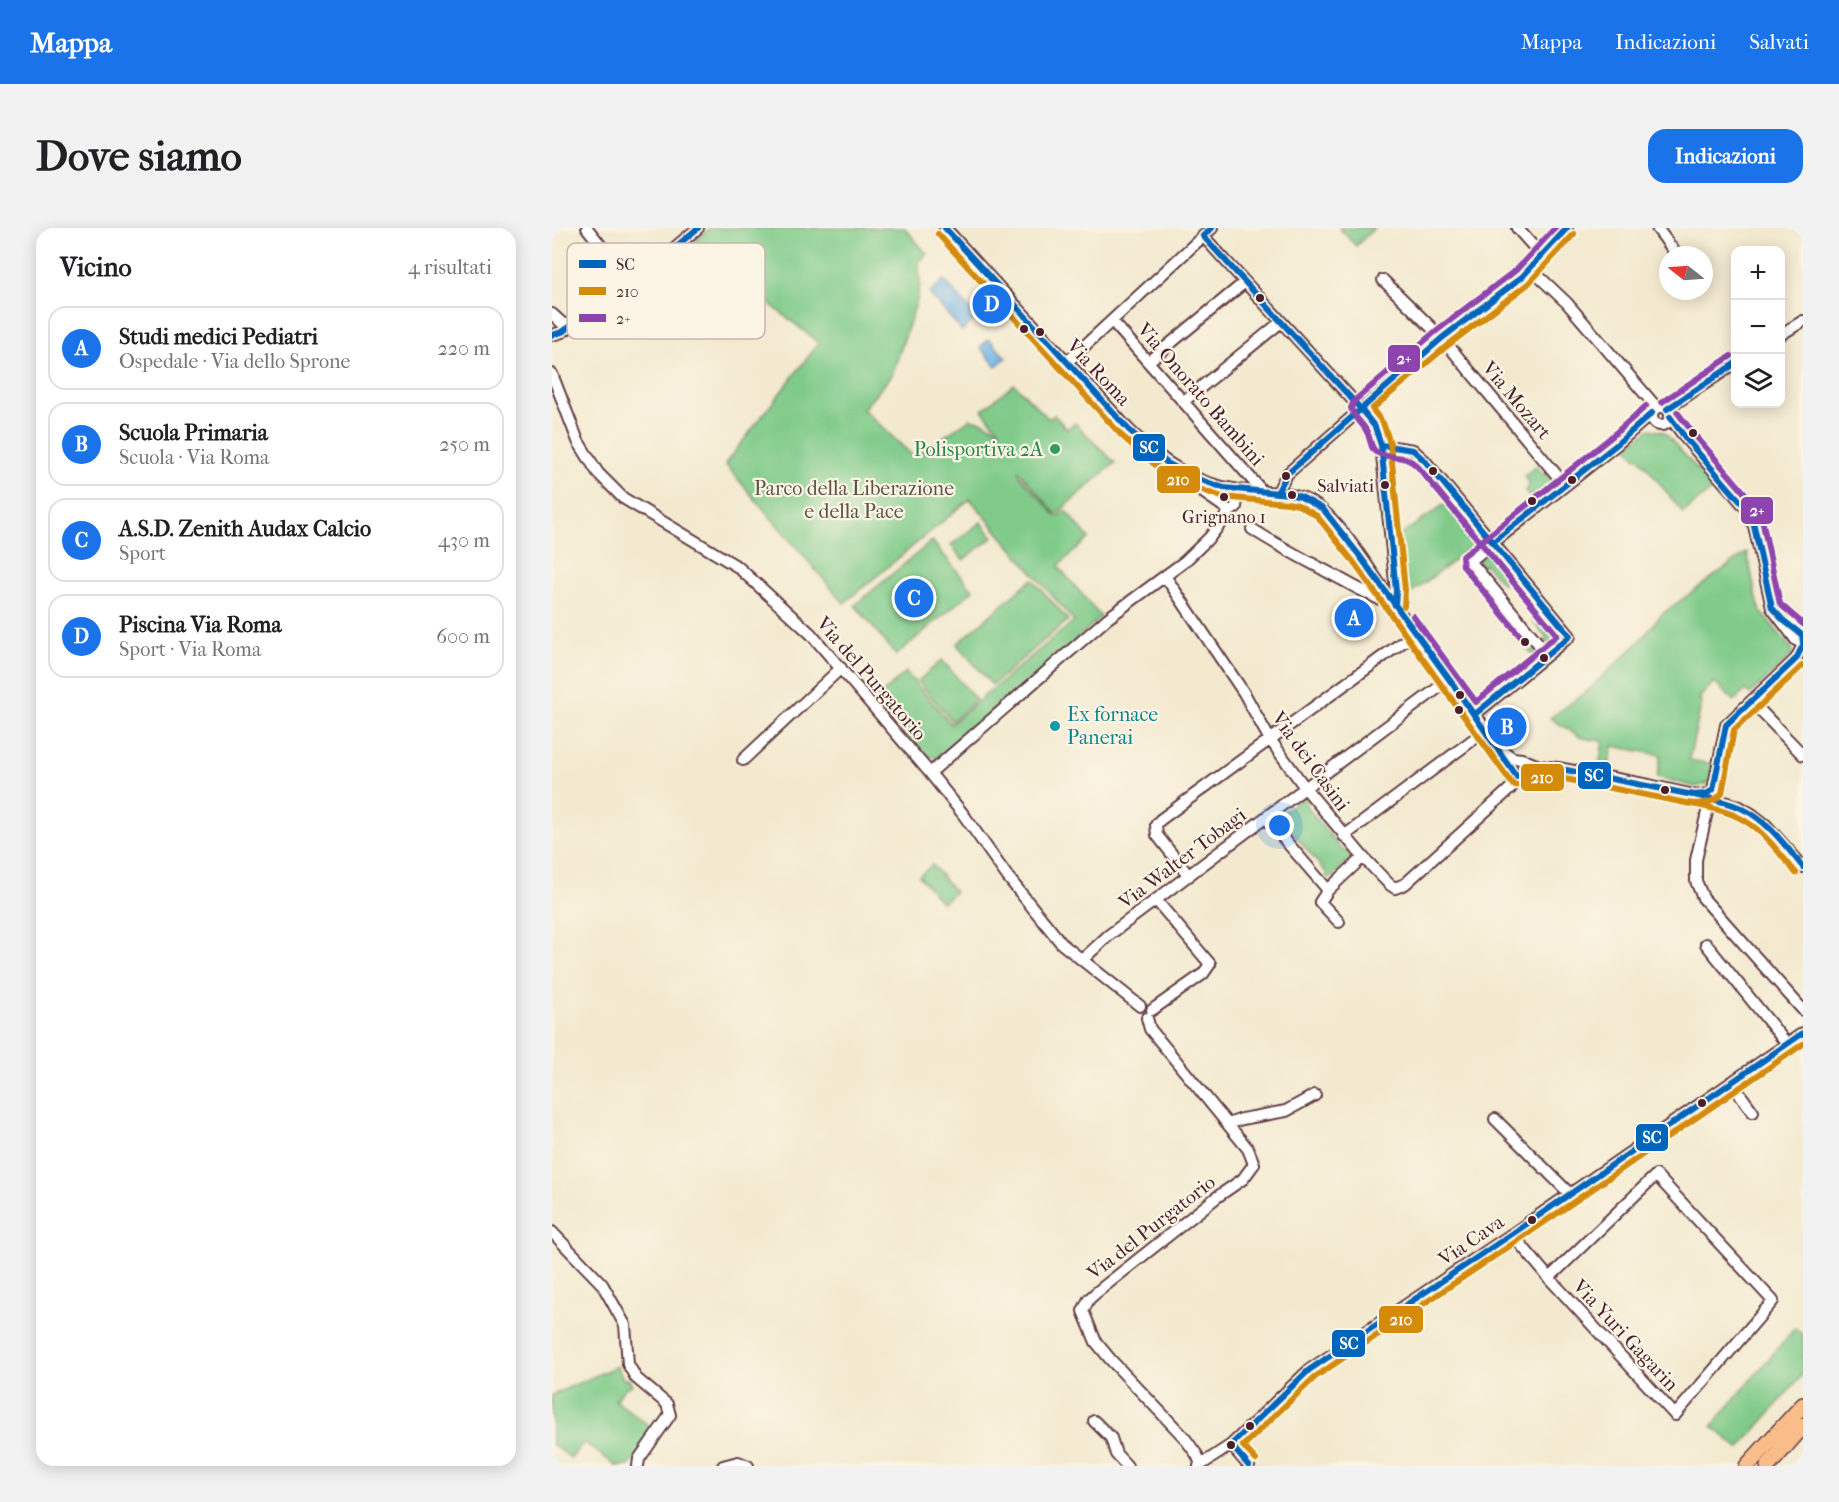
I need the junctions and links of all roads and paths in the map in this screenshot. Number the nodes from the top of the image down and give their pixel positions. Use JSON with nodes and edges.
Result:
{"nodes":[{"id":1,"x":587,"y":228,"type":"edge"},
{"id":2,"x":1517,"y":228,"type":"edge"},
{"id":3,"x":1567,"y":228,"type":"edge"},
{"id":4,"x":1657,"y":228,"type":"edge"},
{"id":5,"x":694,"y":229,"type":"edge"},
{"id":6,"x":950,"y":230,"type":"edge"},
{"id":7,"x":1208,"y":232,"type":"edge"},
{"id":8,"x":599,"y":243,"type":"edge"},
{"id":9,"x":678,"y":243,"type":"edge"},
{"id":10,"x":1670,"y":246,"type":"edge"},
{"id":11,"x":1541,"y":255,"type":"junction"},
{"id":12,"x":1530,"y":268,"type":"junction"},
{"id":13,"x":1383,"y":280,"type":"dead end"},
{"id":14,"x":1245,"y":282,"type":"junction"},
{"id":15,"x":552,"y":314,"type":"edge"},
{"id":16,"x":1112,"y":321,"type":"junction"},
{"id":17,"x":1803,"y":321,"type":"edge"},
{"id":18,"x":1281,"y":322,"type":"junction"},
{"id":19,"x":567,"y":324,"type":"edge"},
{"id":20,"x":567,"y":328,"type":"edge"},
{"id":21,"x":1785,"y":332,"type":"edge"},
{"id":22,"x":552,"y":335,"type":"edge"},
{"id":23,"x":1442,"y":338,"type":"junction"},
{"id":24,"x":1149,"y":361,"type":"junction"},
{"id":25,"x":1066,"y":363,"type":"junction"},
{"id":26,"x":1731,"y":366,"type":"edge"},
{"id":27,"x":552,"y":377,"type":"edge"},
{"id":28,"x":1184,"y":401,"type":"junction"},
{"id":29,"x":1360,"y":408,"type":"junction"},
{"id":30,"x":1661,"y":415,"type":"junction"},
{"id":31,"x":1381,"y":445,"type":"junction"},
{"id":32,"x":1179,"y":471,"type":"junction"},
{"id":33,"x":1565,"y":485,"type":"junction"},
{"id":34,"x":1238,"y":490,"type":"junction"},
{"id":35,"x":1263,"y":492,"type":"junction"},
{"id":36,"x":1277,"y":493,"type":"junction"},
{"id":37,"x":1230,"y":511,"type":"junction"},
{"id":38,"x":1252,"y":528,"type":"dead end"},
{"id":39,"x":1493,"y":542,"type":"junction"},
{"id":40,"x":1165,"y":576,"type":"junction"},
{"id":41,"x":1395,"y":605,"type":"junction"},
{"id":42,"x":1416,"y":633,"type":"junction"},
{"id":43,"x":1803,"y":644,"type":"edge"},
{"id":44,"x":1547,"y":654,"type":"junction"},
{"id":45,"x":841,"y":668,"type":"junction"},
{"id":46,"x":1450,"y":679,"type":"junction"},
{"id":47,"x":1751,"y":701,"type":"junction"},
{"id":48,"x":1474,"y":715,"type":"junction"},
{"id":49,"x":1485,"y":730,"type":"junction"},
{"id":50,"x":1269,"y":738,"type":"junction"},
{"id":51,"x":1803,"y":755,"type":"edge"},
{"id":52,"x":743,"y":760,"type":"dead end"},
{"id":53,"x":1521,"y":768,"type":"junction"},
{"id":54,"x":930,"y":773,"type":"junction"},
{"id":55,"x":1306,"y":789,"type":"junction"},
{"id":56,"x":1711,"y":794,"type":"junction"},
{"id":57,"x":1266,"y":818,"type":"junction"},
{"id":58,"x":1344,"y":836,"type":"junction"},
{"id":59,"x":1363,"y":857,"type":"junction"},
{"id":60,"x":1803,"y":867,"type":"edge"},
{"id":61,"x":1189,"y":876,"type":"junction"},
{"id":62,"x":1328,"y":890,"type":"junction"},
{"id":63,"x":1156,"y":900,"type":"junction"},
{"id":64,"x":1339,"y":922,"type":"dead end"},
{"id":65,"x":1706,"y":944,"type":"dead end"},
{"id":66,"x":1082,"y":960,"type":"junction"},
{"id":67,"x":1803,"y":1010,"type":"edge"},
{"id":68,"x":1149,"y":1014,"type":"junction"},
{"id":69,"x":1803,"y":1033,"type":"edge"},
{"id":70,"x":1787,"y":1044,"type":"junction"},
{"id":71,"x":1731,"y":1082,"type":"junction"},
{"id":72,"x":1315,"y":1095,"type":"dead end"},
{"id":73,"x":1754,"y":1112,"type":"dead end"},
{"id":74,"x":1495,"y":1119,"type":"dead end"},
{"id":75,"x":1228,"y":1124,"type":"junction"},
{"id":76,"x":1570,"y":1194,"type":"junction"},
{"id":77,"x":552,"y":1232,"type":"edge"},
{"id":78,"x":1512,"y":1234,"type":"junction"},
{"id":79,"x":1549,"y":1278,"type":"junction"},
{"id":80,"x":1803,"y":1405,"type":"edge"},
{"id":81,"x":1094,"y":1421,"type":"dead end"},
{"id":82,"x":1803,"y":1426,"type":"edge"},
{"id":83,"x":1231,"y":1445,"type":"junction"},
{"id":84,"x":1200,"y":1465,"type":"edge"},
{"id":85,"x":638,"y":1466,"type":"edge"},
{"id":86,"x":723,"y":1466,"type":"edge"},
{"id":87,"x":748,"y":1466,"type":"edge"},
{"id":88,"x":1127,"y":1466,"type":"edge"},
{"id":89,"x":1249,"y":1466,"type":"edge"},
{"id":90,"x":1747,"y":1466,"type":"edge"},
{"id":91,"x":1768,"y":1466,"type":"edge"}],
"edges":[{"from":1,"to":8,"type":"street"},
{"from":2,"to":11,"type":"street"},
{"from":3,"to":11,"type":"street"},
{"from":4,"to":10,"type":"street"},
{"from":5,"to":9,"type":"street"},
{"from":6,"to":25,"type":"street","name":"Via Roma"},
{"from":7,"to":14,"type":"street"},
{"from":7,"to":16,"type":"street"},
{"from":11,"to":12,"type":"street"},
{"from":12,"to":23,"type":"street"},
{"from":12,"to":30,"type":"street"},
{"from":13,"to":23,"type":"street","name":"Via Mozart"},
{"from":14,"to":18,"type":"street"},
{"from":14,"to":24,"type":"street"},
{"from":15,"to":19,"type":"street"},
{"from":16,"to":24,"type":"street","name":"Via Onorato Bambini"},
{"from":16,"to":25,"type":"street"},
{"from":17,"to":21,"type":"street"},
{"from":18,"to":28,"type":"street"},
{"from":18,"to":29,"type":"street"},
{"from":20,"to":22,"type":"street"},
{"from":23,"to":29,"type":"street"},
{"from":23,"to":33,"type":"street","name":"Via Mozart"},
{"from":24,"to":28,"type":"street","name":"Via Onorato Bambini"},
{"from":25,"to":32,"type":"street","name":"Via Roma"},
{"from":26,"to":30,"type":"street"},
{"from":27,"to":45,"type":"street","name":"Via del Purgatorio"},
{"from":28,"to":35,"type":"street","name":"Via Onorato Bambini"},
{"from":29,"to":31,"type":"street"},
{"from":29,"to":36,"type":"street"},
{"from":30,"to":33,"type":"street"},
{"from":30,"to":43,"type":"street"},
{"from":31,"to":39,"type":"street"},
{"from":31,"to":41,"type":"street"},
{"from":32,"to":34,"type":"street","name":"Via Roma"},
{"from":32,"to":37,"type":"street","name":"Via Roma"},
{"from":33,"to":39,"type":"street"},
{"from":34,"to":35,"type":"street","name":"Via Roma"},
{"from":34,"to":37,"type":"street"},
{"from":35,"to":36,"type":"street","name":"Via Roma"},
{"from":36,"to":41,"type":"street","name":"Via Roma"},
{"from":37,"to":40,"type":"street"},
{"from":38,"to":41,"type":"street"},
{"from":39,"to":44,"type":"street"},
{"from":39,"to":44,"type":"street"},
{"from":40,"to":50,"type":"street","name":"Via dei Casini"},
{"from":40,"to":54,"type":"street"},
{"from":41,"to":42,"type":"street","name":"Via Roma"},
{"from":42,"to":46,"type":"street","name":"Via Roma"},
{"from":42,"to":50,"type":"street"},
{"from":43,"to":47,"type":"street"},
{"from":44,"to":48,"type":"street"},
{"from":45,"to":52,"type":"street"},
{"from":45,"to":54,"type":"street","name":"Via del Purgatorio"},
{"from":46,"to":48,"type":"street","name":"Via Roma"},
{"from":46,"to":55,"type":"street","name":"Via Walter Tobagi"},
{"from":47,"to":51,"type":"street"},
{"from":47,"to":56,"type":"street"},
{"from":48,"to":49,"type":"street","name":"Via Roma"},
{"from":49,"to":53,"type":"street","name":"Via Roma"},
{"from":49,"to":58,"type":"street"},
{"from":50,"to":55,"type":"street","name":"Via dei Casini"},
{"from":50,"to":61,"type":"street"},
{"from":53,"to":56,"type":"street"},
{"from":53,"to":59,"type":"street","name":"Via dei Casini"},
{"from":54,"to":66,"type":"street","name":"Via del Purgatorio"},
{"from":55,"to":57,"type":"street","name":"Via Walter Tobagi"},
{"from":55,"to":58,"type":"street","name":"Via dei Casini"},
{"from":56,"to":60,"type":"street"},
{"from":56,"to":67,"type":"street"},
{"from":57,"to":61,"type":"street","name":"Via Walter Tobagi"},
{"from":57,"to":62,"type":"street"},
{"from":58,"to":59,"type":"street","name":"Via dei Casini"},
{"from":59,"to":62,"type":"street"},
{"from":61,"to":63,"type":"street","name":"Via Walter Tobagi"},
{"from":62,"to":64,"type":"street"},
{"from":63,"to":66,"type":"street","name":"Via Walter Tobagi"},
{"from":63,"to":68,"type":"street"},
{"from":65,"to":70,"type":"street"},
{"from":66,"to":68,"type":"street","name":"Via del Purgatorio"},
{"from":68,"to":75,"type":"street","name":"Via del Purgatorio"},
{"from":69,"to":70,"type":"street","name":"Via Cava"},
{"from":70,"to":71,"type":"street","name":"Via Cava"},
{"from":71,"to":73,"type":"street"},
{"from":71,"to":76,"type":"street","name":"Via Cava"},
{"from":72,"to":75,"type":"street"},
{"from":74,"to":76,"type":"street"},
{"from":75,"to":84,"type":"street","name":"Via del Purgatorio"},
{"from":76,"to":78,"type":"street","name":"Via Cava"},
{"from":77,"to":85,"type":"street"},
{"from":78,"to":79,"type":"street","name":"Via Yuri Gagarin"},
{"from":78,"to":83,"type":"street","name":"Via Cava"},
{"from":79,"to":79,"type":"street","name":"Via Yuri Gagarin"},
{"from":80,"to":90,"type":"highway"},
{"from":81,"to":88,"type":"street"},
{"from":82,"to":91,"type":"highway"},
{"from":83,"to":84,"type":"street","name":"Via Cava"},
{"from":83,"to":89,"type":"street"},
{"from":86,"to":87,"type":"street"}]}
